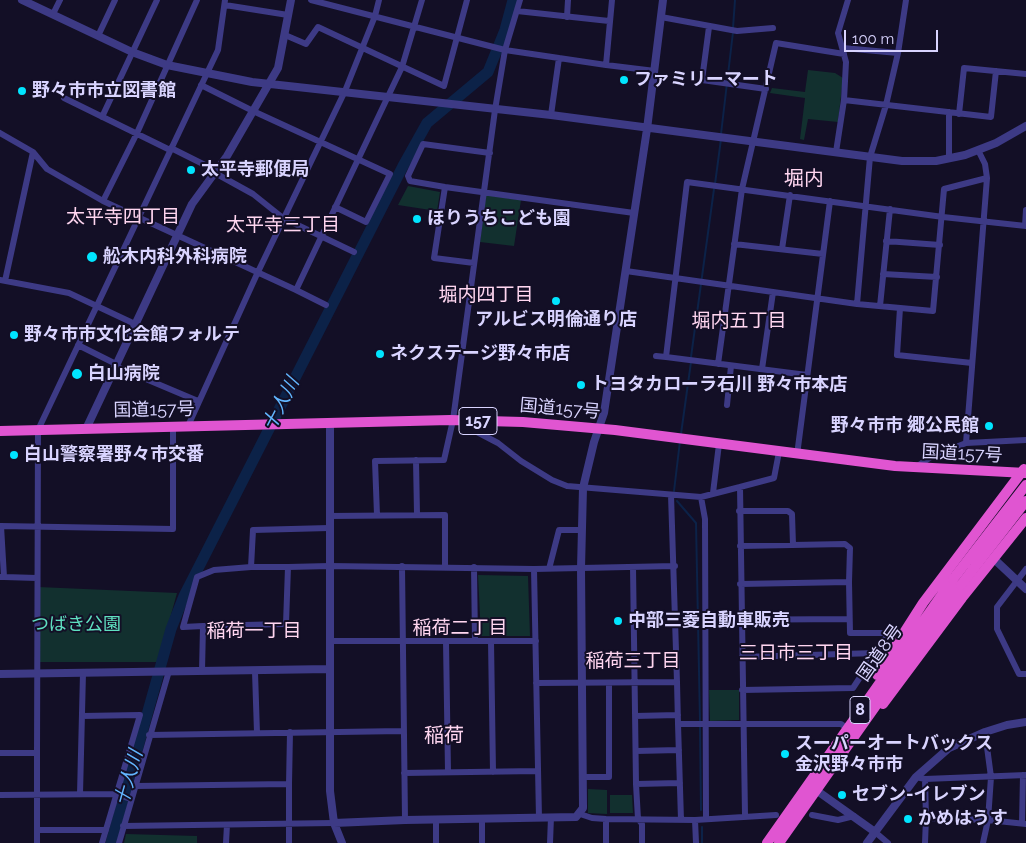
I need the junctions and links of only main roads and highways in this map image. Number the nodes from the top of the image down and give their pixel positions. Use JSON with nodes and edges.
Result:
{"nodes":[{"id":1,"x":0,"y":431,"type":"edge"},
{"id":2,"x":1024,"y":471,"type":"edge"},
{"id":3,"x":1026,"y":486,"type":"edge"},
{"id":4,"x":1026,"y":501,"type":"edge"},
{"id":5,"x":1026,"y":518,"type":"edge"},
{"id":6,"x":957,"y":582,"type":"junction"},
{"id":7,"x":849,"y":725,"type":"junction"},
{"id":8,"x":836,"y":762,"type":"junction"},
{"id":9,"x":767,"y":843,"type":"edge"},
{"id":10,"x":779,"y":843,"type":"edge"}],
"edges":[{"from":1,"to":2,"type":"highway","name":"国道157号","number":"157"},
{"from":2,"to":7,"type":"highway"},
{"from":3,"to":6,"type":"highway","name":"国道8号","number":"8","bridge":true},
{"from":4,"to":6,"type":"highway","name":"国道8号","number":"8","bridge":true},
{"from":5,"to":8,"type":"highway"},
{"from":6,"to":7,"type":"highway","name":"国道8号","number":"8"},
{"from":6,"to":8,"type":"highway","name":"国道8号","number":"8"},
{"from":7,"to":9,"type":"highway","name":"国道8号","number":"8"},
{"from":8,"to":10,"type":"highway","name":"国道8号","number":"8"}]}
